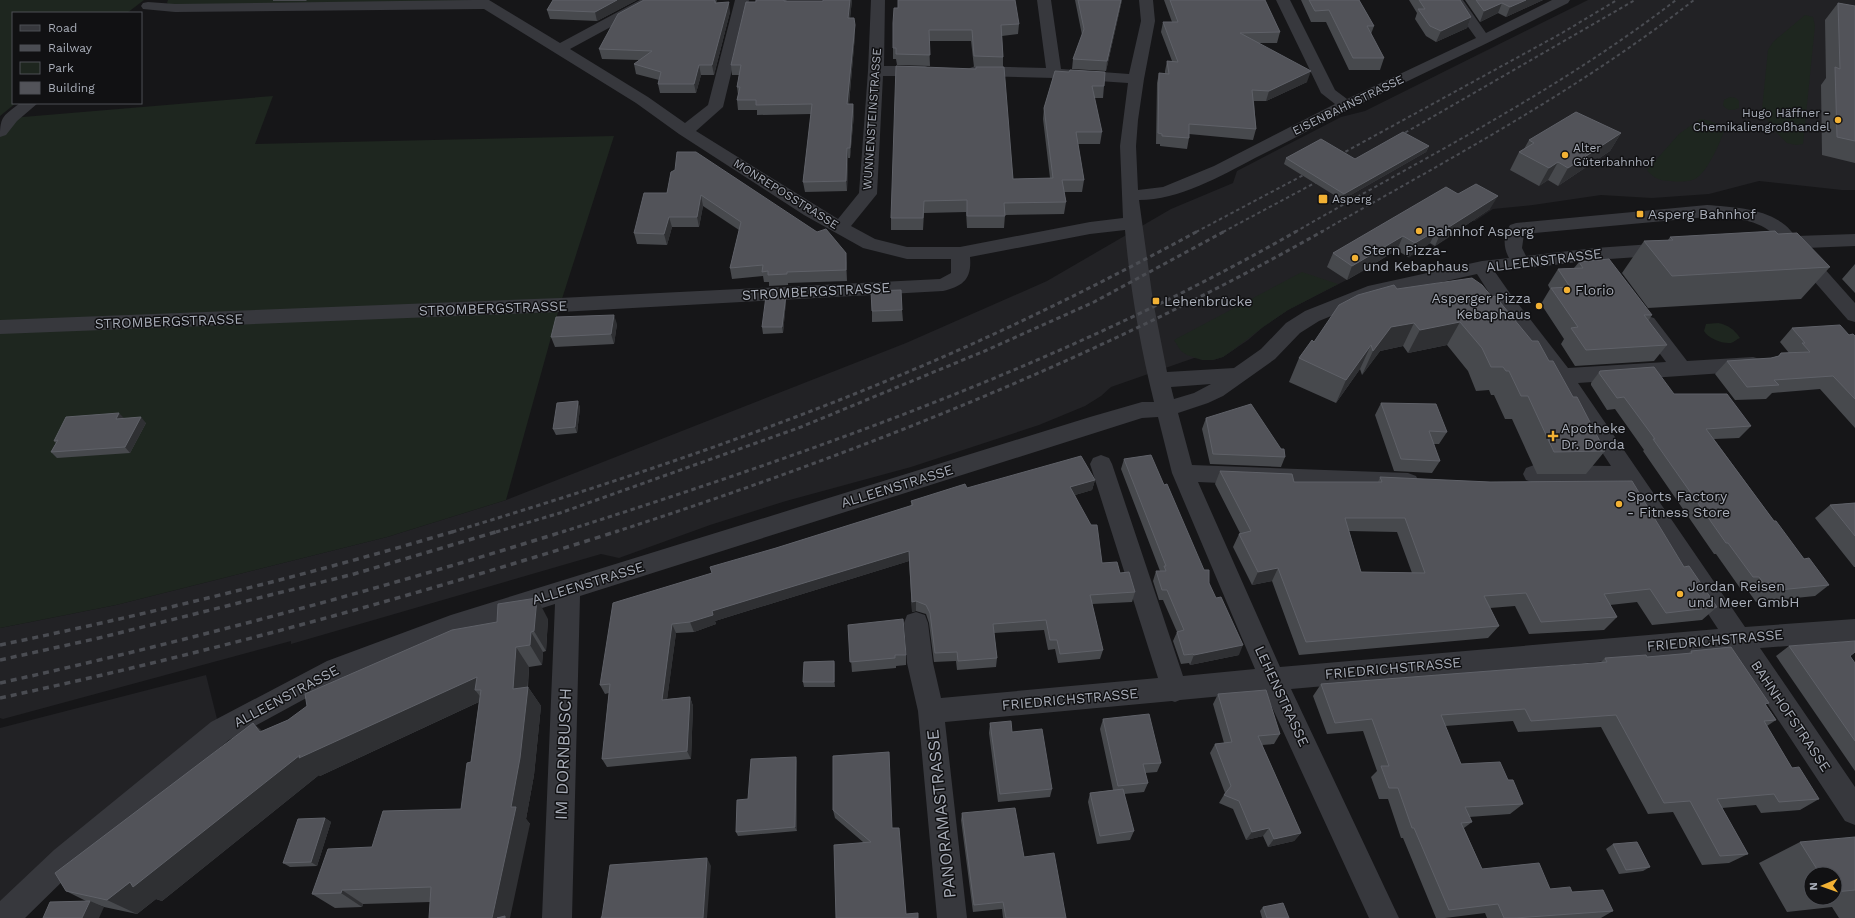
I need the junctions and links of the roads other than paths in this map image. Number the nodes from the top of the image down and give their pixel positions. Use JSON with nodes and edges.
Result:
{"nodes":[{"id":1,"x":650,"y":0,"type":"edge"},
{"id":2,"x":742,"y":0,"type":"edge"},
{"id":3,"x":878,"y":0,"type":"edge"},
{"id":4,"x":1044,"y":0,"type":"edge"},
{"id":5,"x":1146,"y":0,"type":"edge"},
{"id":6,"x":1283,"y":0,"type":"edge"},
{"id":7,"x":1456,"y":0,"type":"edge"},
{"id":8,"x":1563,"y":0,"type":"edge"},
{"id":9,"x":482,"y":2,"type":"edge"},
{"id":10,"x":148,"y":6,"type":"edge"},
{"id":11,"x":1484,"y":40,"type":"junction"},
{"id":12,"x":560,"y":49,"type":"junction"},
{"id":13,"x":963,"y":70,"type":"edge"},
{"id":14,"x":876,"y":71,"type":"junction"},
{"id":15,"x":940,"y":71,"type":"edge"},
{"id":16,"x":1054,"y":73,"type":"junction"},
{"id":17,"x":1136,"y":79,"type":"junction"},
{"id":18,"x":29,"y":104,"type":"edge"},
{"id":19,"x":1346,"y":105,"type":"junction"},
{"id":20,"x":685,"y":131,"type":"junction"},
{"id":21,"x":0,"y":132,"type":"edge"},
{"id":22,"x":1130,"y":195,"type":"junction"},
{"id":23,"x":840,"y":228,"type":"junction"},
{"id":24,"x":1133,"y":230,"type":"junction"},
{"id":25,"x":1855,"y":240,"type":"edge"},
{"id":26,"x":1791,"y":243,"type":"junction"},
{"id":27,"x":1761,"y":244,"type":"edge"},
{"id":28,"x":1685,"y":248,"type":"edge"},
{"id":29,"x":960,"y":253,"type":"junction"},
{"id":30,"x":1595,"y":254,"type":"junction"},
{"id":31,"x":1520,"y":262,"type":"junction"},
{"id":32,"x":1482,"y":267,"type":"junction"},
{"id":33,"x":1609,"y":273,"type":"edge"},
{"id":34,"x":1638,"y":311,"type":"edge"},
{"id":35,"x":1855,"y":315,"type":"edge"},
{"id":36,"x":0,"y":327,"type":"edge"},
{"id":37,"x":1759,"y":363,"type":"edge"},
{"id":38,"x":1681,"y":368,"type":"junction"},
{"id":39,"x":1157,"y":372,"type":"junction"},
{"id":40,"x":1237,"y":375,"type":"junction"},
{"id":41,"x":1563,"y":376,"type":"junction"},
{"id":42,"x":1166,"y":409,"type":"junction"},
{"id":43,"x":1101,"y":464,"type":"dead end"},
{"id":44,"x":1183,"y":473,"type":"junction"},
{"id":45,"x":1527,"y":479,"type":"dead end"},
{"id":46,"x":1633,"y":479,"type":"junction"},
{"id":47,"x":1426,"y":483,"type":"edge"},
{"id":48,"x":568,"y":590,"type":"junction"},
{"id":49,"x":916,"y":623,"type":"dead end"},
{"id":50,"x":1855,"y":630,"type":"edge"},
{"id":51,"x":1739,"y":638,"type":"junction"},
{"id":52,"x":1272,"y":678,"type":"junction"},
{"id":53,"x":1175,"y":690,"type":"junction"},
{"id":54,"x":931,"y":711,"type":"junction"},
{"id":55,"x":1855,"y":811,"type":"edge"},
{"id":56,"x":4,"y":918,"type":"edge"},
{"id":57,"x":557,"y":918,"type":"edge"},
{"id":58,"x":952,"y":918,"type":"edge"},
{"id":59,"x":1384,"y":918,"type":"edge"}],
"edges":[{"from":1,"to":12,"type":"street"},
{"from":2,"to":20,"type":"street"},
{"from":3,"to":14,"type":"street","name":"WUNNENSTEINSTRASSE"},
{"from":4,"to":16,"type":"street"},
{"from":5,"to":17,"type":"street"},
{"from":6,"to":19,"type":"street"},
{"from":7,"to":11,"type":"street"},
{"from":8,"to":11,"type":"street","name":"EISENBAHNSTRASSE"},
{"from":9,"to":10,"type":"street"},
{"from":9,"to":12,"type":"street","name":"MONREPOSSTRASSE"},
{"from":11,"to":19,"type":"street","name":"EISENBAHNSTRASSE"},
{"from":12,"to":20,"type":"street","name":"MONREPOSSTRASSE"},
{"from":13,"to":16,"type":"street"},
{"from":14,"to":15,"type":"street"},
{"from":14,"to":23,"type":"street","name":"WUNNENSTEINSTRASSE"},
{"from":16,"to":17,"type":"street"},
{"from":17,"to":22,"type":"street"},
{"from":18,"to":21,"type":"street"},
{"from":19,"to":22,"type":"street","name":"EISENBAHNSTRASSE"},
{"from":20,"to":23,"type":"street","name":"MONREPOSSTRASSE"},
{"from":22,"to":24,"type":"street"},
{"from":23,"to":29,"type":"street","name":"MONREPOSSTRASSE"},
{"from":24,"to":29,"type":"street","name":"MONREPOSSTRASSE"},
{"from":24,"to":39,"type":"street"},
{"from":25,"to":26,"type":"street"},
{"from":26,"to":27,"type":"street"},
{"from":26,"to":31,"type":"street"},
{"from":26,"to":35,"type":"street"},
{"from":28,"to":30,"type":"street","name":"ALLEENSTRASSE"},
{"from":29,"to":36,"type":"street","name":"STROMBERGSTRASSE"},
{"from":30,"to":31,"type":"street","name":"ALLEENSTRASSE"},
{"from":30,"to":33,"type":"street"},
{"from":31,"to":32,"type":"street","name":"ALLEENSTRASSE"},
{"from":32,"to":40,"type":"street","name":"ALLEENSTRASSE"},
{"from":32,"to":41,"type":"street","name":"BAHNHOFSTRASSE"},
{"from":34,"to":38,"type":"street"},
{"from":37,"to":38,"type":"street"},
{"from":38,"to":41,"type":"street"},
{"from":39,"to":40,"type":"street"},
{"from":39,"to":42,"type":"street"},
{"from":40,"to":42,"type":"street","name":"ALLEENSTRASSE"},
{"from":41,"to":46,"type":"street","name":"BAHNHOFSTRASSE"},
{"from":42,"to":44,"type":"street","name":"LEHENSTRASSE"},
{"from":42,"to":48,"type":"street","name":"ALLEENSTRASSE"},
{"from":43,"to":53,"type":"street"},
{"from":44,"to":47,"type":"street"},
{"from":44,"to":52,"type":"street","name":"LEHENSTRASSE"},
{"from":45,"to":46,"type":"street"},
{"from":46,"to":51,"type":"street","name":"BAHNHOFSTRASSE"},
{"from":48,"to":56,"type":"street","name":"ALLEENSTRASSE"},
{"from":48,"to":57,"type":"street","name":"IM DORNBUSCH"},
{"from":49,"to":54,"type":"street","name":"PANORAMASTRASSE"},
{"from":50,"to":51,"type":"street","name":"FRIEDRICHSTRASSE"},
{"from":51,"to":52,"type":"street","name":"FRIEDRICHSTRASSE"},
{"from":51,"to":55,"type":"street","name":"BAHNHOFSTRASSE"},
{"from":52,"to":53,"type":"street","name":"FRIEDRICHSTRASSE"},
{"from":52,"to":59,"type":"street","name":"LEHENSTRASSE"},
{"from":53,"to":54,"type":"street","name":"FRIEDRICHSTRASSE"},
{"from":54,"to":58,"type":"street","name":"PANORAMASTRASSE"}]}
